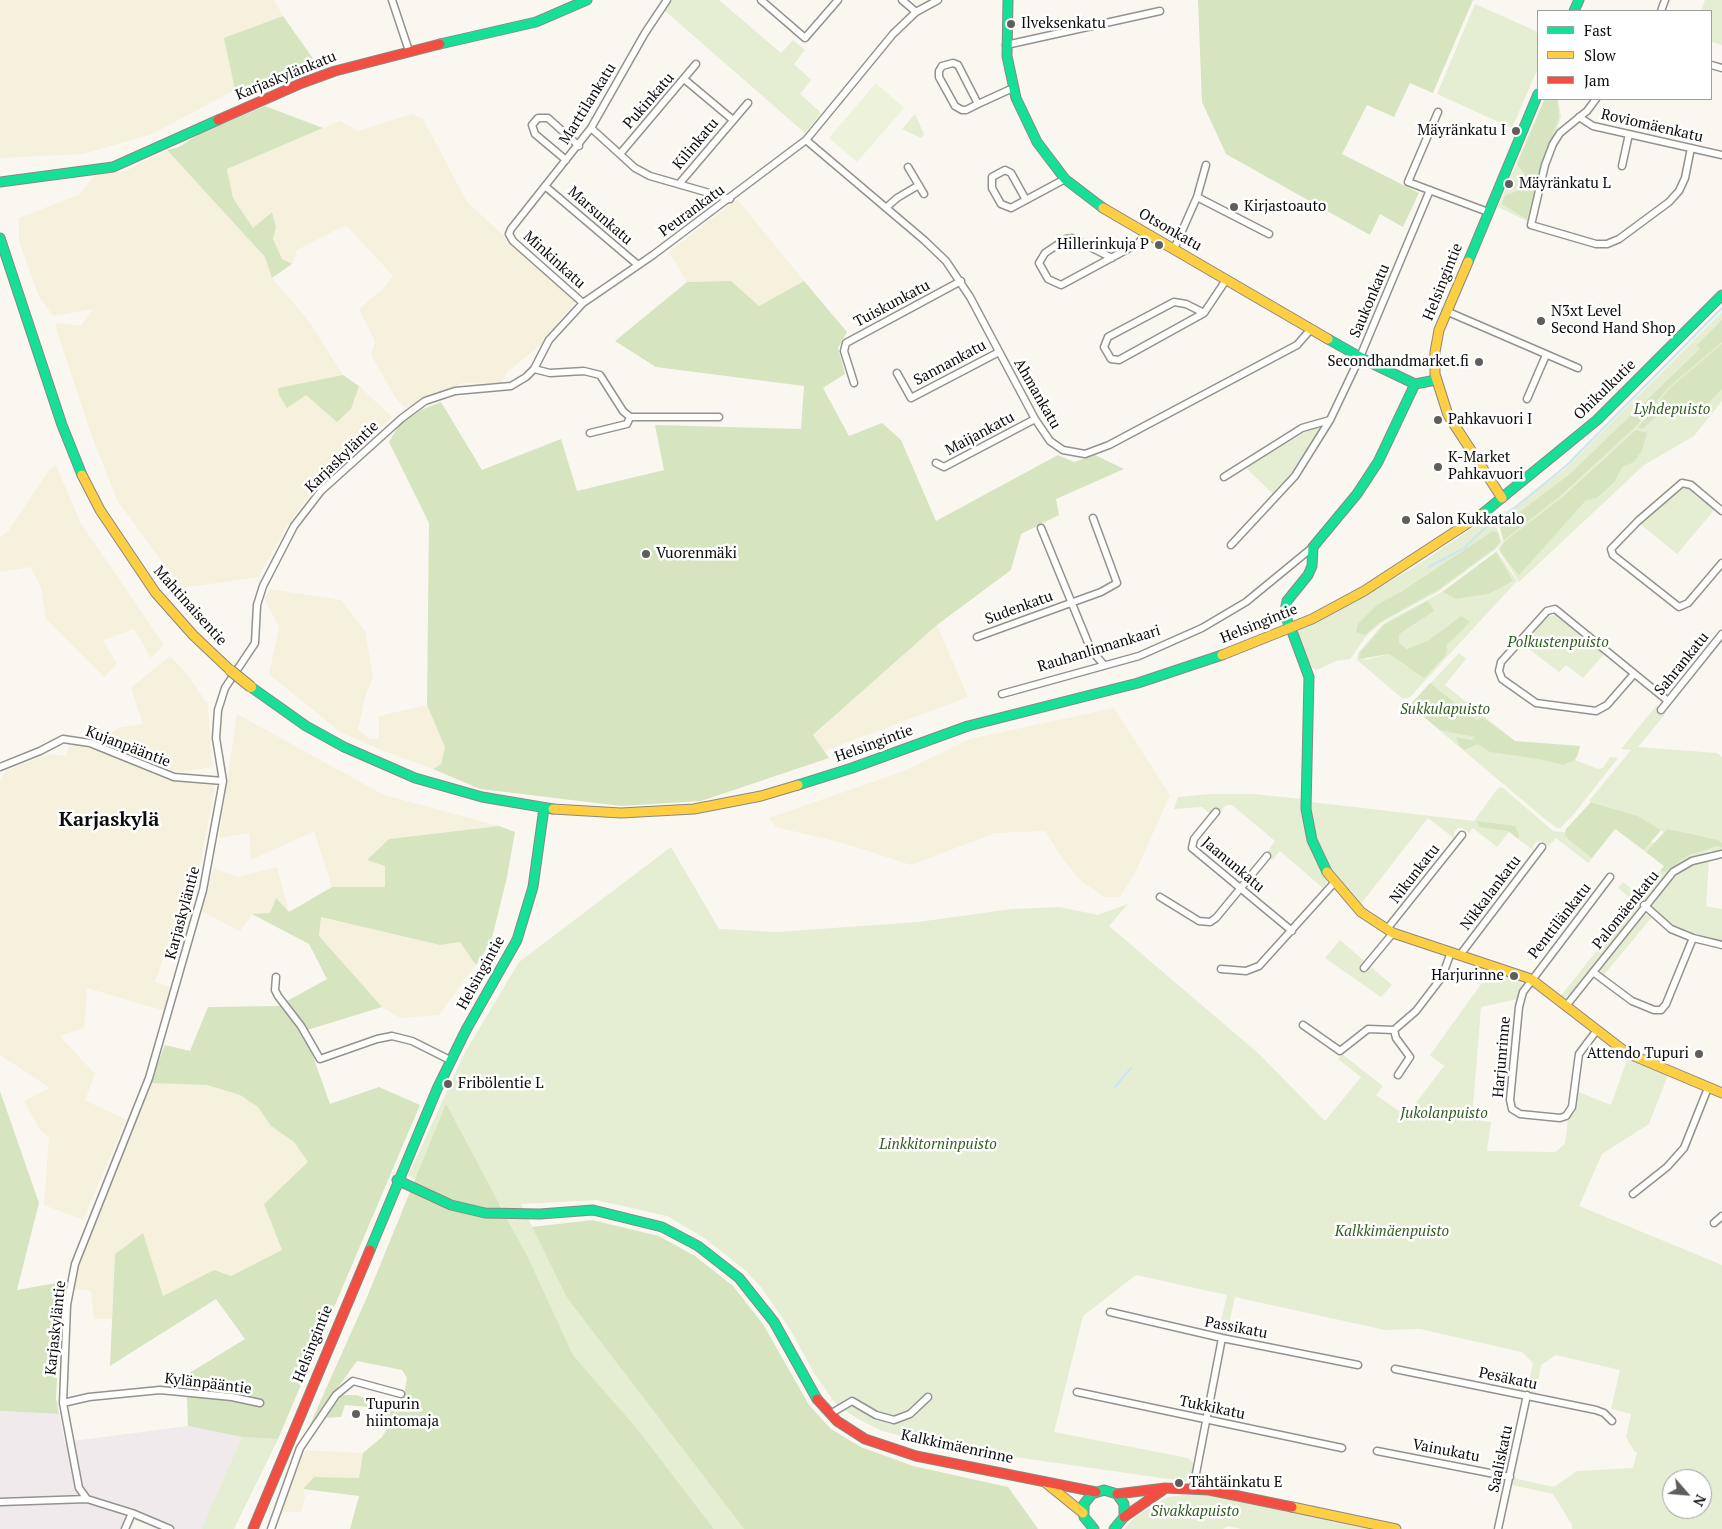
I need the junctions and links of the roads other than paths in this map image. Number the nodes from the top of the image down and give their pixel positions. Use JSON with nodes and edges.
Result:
{"nodes":[{"id":1,"x":392,"y":0,"type":"edge"},
{"id":2,"x":587,"y":0,"type":"edge"},
{"id":3,"x":762,"y":0,"type":"edge"},
{"id":4,"x":838,"y":0,"type":"edge"},
{"id":5,"x":902,"y":0,"type":"edge"},
{"id":6,"x":938,"y":0,"type":"edge"},
{"id":7,"x":1008,"y":0,"type":"edge"},
{"id":8,"x":665,"y":3,"type":"edge"},
{"id":9,"x":1160,"y":11,"type":"dead end"},
{"id":10,"x":916,"y":12,"type":"junction"},
{"id":11,"x":1006,"y":45,"type":"junction"},
{"id":12,"x":409,"y":51,"type":"junction"},
{"id":13,"x":696,"y":64,"type":"dead end"},
{"id":14,"x":684,"y":79,"type":"junction"},
{"id":15,"x":1013,"y":88,"type":"junction"},
{"id":16,"x":1537,"y":96,"type":"edge"},
{"id":17,"x":1595,"y":100,"type":"edge"},
{"id":18,"x":748,"y":103,"type":"dead end"},
{"id":19,"x":978,"y":104,"type":"junction"},
{"id":20,"x":1438,"y":112,"type":"dead end"},
{"id":21,"x":1579,"y":117,"type":"junction"},
{"id":22,"x":733,"y":120,"type":"junction"},
{"id":23,"x":592,"y":128,"type":"junction"},
{"id":24,"x":1629,"y":134,"type":"junction"},
{"id":25,"x":806,"y":140,"type":"junction"},
{"id":26,"x":579,"y":146,"type":"junction"},
{"id":27,"x":1691,"y":148,"type":"junction"},
{"id":28,"x":620,"y":154,"type":"junction"},
{"id":29,"x":1722,"y":155,"type":"edge"},
{"id":30,"x":566,"y":160,"type":"junction"},
{"id":31,"x":1206,"y":165,"type":"dead end"},
{"id":32,"x":1622,"y":166,"type":"dead end"},
{"id":33,"x":908,"y":167,"type":"dead end"},
{"id":34,"x":1065,"y":179,"type":"junction"},
{"id":35,"x":0,"y":182,"type":"edge"},
{"id":36,"x":679,"y":184,"type":"junction"},
{"id":37,"x":919,"y":185,"type":"junction"},
{"id":38,"x":545,"y":186,"type":"junction"},
{"id":39,"x":1430,"y":190,"type":"junction"},
{"id":40,"x":924,"y":194,"type":"dead end"},
{"id":41,"x":1197,"y":197,"type":"junction"},
{"id":42,"x":730,"y":198,"type":"junction"},
{"id":43,"x":1026,"y":200,"type":"junction"},
{"id":44,"x":886,"y":207,"type":"junction"},
{"id":45,"x":1488,"y":212,"type":"junction"},
{"id":46,"x":509,"y":234,"type":"joint"},
{"id":47,"x":1147,"y":234,"type":"junction"},
{"id":48,"x":1269,"y":234,"type":"dead end"},
{"id":49,"x":0,"y":238,"type":"edge"},
{"id":50,"x":1174,"y":249,"type":"junction"},
{"id":51,"x":1112,"y":258,"type":"junction"},
{"id":52,"x":638,"y":265,"type":"junction"},
{"id":53,"x":1226,"y":280,"type":"junction"},
{"id":54,"x":961,"y":281,"type":"junction"},
{"id":55,"x":1722,"y":295,"type":"edge"},
{"id":56,"x":583,"y":303,"type":"junction"},
{"id":57,"x":1446,"y":312,"type":"junction"},
{"id":58,"x":1204,"y":313,"type":"junction"},
{"id":59,"x":1311,"y":329,"type":"junction"},
{"id":60,"x":999,"y":352,"type":"junction"},
{"id":61,"x":1546,"y":355,"type":"junction"},
{"id":62,"x":1360,"y":357,"type":"junction"},
{"id":63,"x":1578,"y":368,"type":"dead end"},
{"id":64,"x":534,"y":369,"type":"junction"},
{"id":65,"x":897,"y":373,"type":"dead end"},
{"id":66,"x":1436,"y":380,"type":"junction"},
{"id":67,"x":854,"y":383,"type":"dead end"},
{"id":68,"x":1415,"y":384,"type":"junction"},
{"id":69,"x":439,"y":396,"type":"joint"},
{"id":70,"x":1527,"y":399,"type":"dead end"},
{"id":71,"x":630,"y":417,"type":"junction"},
{"id":72,"x":718,"y":417,"type":"dead end"},
{"id":73,"x":1035,"y":419,"type":"junction"},
{"id":74,"x":1330,"y":420,"type":"junction"},
{"id":75,"x":590,"y":433,"type":"dead end"},
{"id":76,"x":936,"y":463,"type":"dead end"},
{"id":77,"x":1224,"y":478,"type":"dead end"},
{"id":78,"x":1502,"y":498,"type":"junction"},
{"id":79,"x":1722,"y":511,"type":"edge"},
{"id":80,"x":1093,"y":518,"type":"dead end"},
{"id":81,"x":1041,"y":528,"type":"dead end"},
{"id":82,"x":1231,"y":545,"type":"dead end"},
{"id":83,"x":1313,"y":547,"type":"junction"},
{"id":84,"x":1722,"y":563,"type":"edge"},
{"id":85,"x":1070,"y":603,"type":"junction"},
{"id":86,"x":1288,"y":623,"type":"dead end"},
{"id":87,"x":1293,"y":634,"type":"dead end"},
{"id":88,"x":1722,"y":634,"type":"edge"},
{"id":89,"x":977,"y":638,"type":"dead end"},
{"id":90,"x":1104,"y":665,"type":"junction"},
{"id":91,"x":1634,"y":674,"type":"junction"},
{"id":92,"x":1002,"y":694,"type":"dead end"},
{"id":93,"x":1668,"y":701,"type":"junction"},
{"id":94,"x":1661,"y":710,"type":"dead end"},
{"id":95,"x":0,"y":767,"type":"edge"},
{"id":96,"x":223,"y":780,"type":"junction"},
{"id":97,"x":544,"y":808,"type":"junction"},
{"id":98,"x":1216,"y":812,"type":"dead end"},
{"id":99,"x":1462,"y":835,"type":"dead end"},
{"id":100,"x":1542,"y":847,"type":"dead end"},
{"id":101,"x":1722,"y":854,"type":"edge"},
{"id":102,"x":1267,"y":856,"type":"dead end"},
{"id":103,"x":1610,"y":878,"type":"dead end"},
{"id":104,"x":1334,"y":882,"type":"junction"},
{"id":105,"x":1241,"y":888,"type":"junction"},
{"id":106,"x":1160,"y":897,"type":"dead end"},
{"id":107,"x":1644,"y":905,"type":"junction"},
{"id":108,"x":1390,"y":931,"type":"junction"},
{"id":109,"x":1292,"y":932,"type":"junction"},
{"id":110,"x":1693,"y":938,"type":"junction"},
{"id":111,"x":1722,"y":945,"type":"edge"},
{"id":112,"x":1456,"y":954,"type":"junction"},
{"id":113,"x":1221,"y":968,"type":"dead end"},
{"id":114,"x":1364,"y":968,"type":"dead end"},
{"id":115,"x":1593,"y":972,"type":"junction"},
{"id":116,"x":276,"y":977,"type":"dead end"},
{"id":117,"x":1531,"y":980,"type":"junction"},
{"id":118,"x":1566,"y":1006,"type":"junction"},
{"id":119,"x":1303,"y":1025,"type":"dead end"},
{"id":120,"x":1394,"y":1030,"type":"junction"},
{"id":121,"x":1597,"y":1030,"type":"junction"},
{"id":122,"x":450,"y":1060,"type":"junction"},
{"id":123,"x":1398,"y":1075,"type":"dead end"},
{"id":124,"x":1708,"y":1088,"type":"junction"},
{"id":125,"x":1722,"y":1093,"type":"edge"},
{"id":126,"x":397,"y":1180,"type":"junction"},
{"id":127,"x":1633,"y":1194,"type":"dead end"},
{"id":128,"x":1722,"y":1216,"type":"edge"},
{"id":129,"x":1714,"y":1223,"type":"dead end"},
{"id":130,"x":1110,"y":1312,"type":"dead end"},
{"id":131,"x":1222,"y":1338,"type":"junction"},
{"id":132,"x":1358,"y":1365,"type":"dead end"},
{"id":133,"x":1395,"y":1368,"type":"dead end"},
{"id":134,"x":1077,"y":1392,"type":"dead end"},
{"id":135,"x":401,"y":1394,"type":"dead end"},
{"id":136,"x":1527,"y":1395,"type":"junction"},
{"id":137,"x":928,"y":1397,"type":"dead end"},
{"id":138,"x":63,"y":1403,"type":"junction"},
{"id":139,"x":260,"y":1403,"type":"dead end"},
{"id":140,"x":830,"y":1414,"type":"junction"},
{"id":141,"x":1205,"y":1420,"type":"junction"},
{"id":142,"x":1612,"y":1421,"type":"dead end"},
{"id":143,"x":1342,"y":1448,"type":"dead end"},
{"id":144,"x":1377,"y":1451,"type":"dead end"},
{"id":145,"x":1510,"y":1477,"type":"junction"},
{"id":146,"x":1046,"y":1483,"type":"junction"},
{"id":147,"x":1165,"y":1488,"type":"junction"},
{"id":148,"x":1193,"y":1489,"type":"junction"},
{"id":149,"x":1096,"y":1492,"type":"junction"},
{"id":150,"x":1117,"y":1494,"type":"junction"},
{"id":151,"x":87,"y":1499,"type":"junction"},
{"id":152,"x":0,"y":1502,"type":"edge"},
{"id":153,"x":132,"y":1513,"type":"junction"},
{"id":154,"x":1083,"y":1513,"type":"junction"},
{"id":155,"x":1124,"y":1517,"type":"junction"},
{"id":156,"x":1090,"y":1528,"type":"edge"},
{"id":157,"x":125,"y":1529,"type":"edge"},
{"id":158,"x":170,"y":1529,"type":"edge"},
{"id":159,"x":253,"y":1529,"type":"edge"},
{"id":160,"x":271,"y":1529,"type":"edge"},
{"id":161,"x":1114,"y":1529,"type":"edge"},
{"id":162,"x":1396,"y":1529,"type":"edge"},
{"id":163,"x":1498,"y":1529,"type":"edge"}],
"edges":[{"from":1,"to":12,"type":"street"},
{"from":2,"to":12,"type":"street","name":"Karjaskylänkatu"},
{"from":3,"to":4,"type":"street"},
{"from":5,"to":10,"type":"street"},
{"from":6,"to":10,"type":"street","name":"Peurankatu"},
{"from":7,"to":11,"type":"street","name":"Otsonkatu"},
{"from":8,"to":23,"type":"street","name":"Marttilankatu"},
{"from":9,"to":11,"type":"street"},
{"from":10,"to":25,"type":"street","name":"Peurankatu"},
{"from":11,"to":15,"type":"street","name":"Otsonkatu"},
{"from":12,"to":35,"type":"street","name":"Karjaskylänkatu"},
{"from":13,"to":14,"type":"street","name":"Pukinkatu"},
{"from":14,"to":22,"type":"street","name":"Kilinkatu"},
{"from":14,"to":28,"type":"street","name":"Pukinkatu"},
{"from":15,"to":19,"type":"street"},
{"from":15,"to":34,"type":"street","name":"Otsonkatu"},
{"from":16,"to":45,"type":"street","name":"Helsingintie"},
{"from":17,"to":21,"type":"street"},
{"from":18,"to":22,"type":"street","name":"Kilinkatu"},
{"from":19,"to":19,"type":"street"},
{"from":20,"to":39,"type":"street"},
{"from":21,"to":24,"type":"street","name":"Roviomäenkatu"},
{"from":21,"to":27,"type":"street"},
{"from":22,"to":36,"type":"street","name":"Kilinkatu"},
{"from":23,"to":26,"type":"street","name":"Marttilankatu"},
{"from":23,"to":28,"type":"street"},
{"from":24,"to":27,"type":"street","name":"Roviomäenkatu"},
{"from":24,"to":32,"type":"street"},
{"from":25,"to":42,"type":"street","name":"Peurankatu"},
{"from":25,"to":44,"type":"street","name":"Ahmankatu"},
{"from":26,"to":30,"type":"street","name":"Marttilankatu"},
{"from":26,"to":30,"type":"street"},
{"from":27,"to":29,"type":"street","name":"Roviomäenkatu"},
{"from":28,"to":36,"type":"street"},
{"from":30,"to":38,"type":"street","name":"Marttilankatu"},
{"from":31,"to":41,"type":"street"},
{"from":33,"to":37,"type":"street"},
{"from":34,"to":43,"type":"street"},
{"from":34,"to":47,"type":"street","name":"Otsonkatu"},
{"from":36,"to":42,"type":"street"},
{"from":37,"to":40,"type":"street"},
{"from":37,"to":44,"type":"street"},
{"from":38,"to":46,"type":"street","name":"Marttilankatu"},
{"from":38,"to":52,"type":"street","name":"Marsunkatu"},
{"from":39,"to":45,"type":"street"},
{"from":39,"to":62,"type":"street","name":"Saukonkatu"},
{"from":41,"to":48,"type":"street"},
{"from":41,"to":50,"type":"street"},
{"from":42,"to":52,"type":"street","name":"Peurankatu"},
{"from":43,"to":43,"type":"street"},
{"from":44,"to":54,"type":"street","name":"Ahmankatu"},
{"from":45,"to":57,"type":"street","name":"Helsingintie"},
{"from":46,"to":56,"type":"street","name":"Minkinkatu"},
{"from":47,"to":50,"type":"street","name":"Otsonkatu"},
{"from":47,"to":51,"type":"street"},
{"from":49,"to":97,"type":"street","name":"Mahtinaisentie","bridge":true},
{"from":50,"to":53,"type":"street","name":"Otsonkatu"},
{"from":51,"to":51,"type":"street"},
{"from":52,"to":56,"type":"street","name":"Peurankatu"},
{"from":53,"to":58,"type":"street"},
{"from":53,"to":59,"type":"street","name":"Otsonkatu"},
{"from":54,"to":60,"type":"street","name":"Ahmankatu"},
{"from":54,"to":67,"type":"street","name":"Tuiskunkatu"},
{"from":55,"to":78,"type":"street","name":"Ohikulkutie"},
{"from":56,"to":64,"type":"street","name":"Peurankatu"},
{"from":57,"to":61,"type":"street"},
{"from":57,"to":66,"type":"street","name":"Helsingintie"},
{"from":58,"to":58,"type":"street"},
{"from":59,"to":62,"type":"street","name":"Otsonkatu"},
{"from":59,"to":73,"type":"street","name":"Ahmankatu"},
{"from":60,"to":65,"type":"street","name":"Sannankatu"},
{"from":60,"to":73,"type":"street","name":"Ahmankatu"},
{"from":61,"to":63,"type":"street"},
{"from":61,"to":70,"type":"street"},
{"from":62,"to":68,"type":"street","name":"Otsonkatu"},
{"from":62,"to":74,"type":"street","name":"Saukonkatu"},
{"from":64,"to":69,"type":"street","name":"Peurankatu"},
{"from":64,"to":71,"type":"street"},
{"from":66,"to":68,"type":"street"},
{"from":66,"to":78,"type":"street","name":"Helsingintie"},
{"from":68,"to":83,"type":"street","name":"Rauhanlinnankaari"},
{"from":69,"to":96,"type":"street","name":"Karjaskyläntie"},
{"from":71,"to":72,"type":"street"},
{"from":71,"to":75,"type":"street"},
{"from":73,"to":76,"type":"street","name":"Maijankatu"},
{"from":74,"to":77,"type":"street"},
{"from":74,"to":82,"type":"street","name":"Saukonkatu"},
{"from":78,"to":97,"type":"street","name":"Helsingintie"},
{"from":79,"to":84,"type":"street"},
{"from":80,"to":85,"type":"street","name":"Sudenkatu"},
{"from":81,"to":85,"type":"street"},
{"from":83,"to":86,"type":"street"},
{"from":83,"to":90,"type":"street","name":"Rauhanlinnankaari"},
{"from":85,"to":89,"type":"street","name":"Sudenkatu"},
{"from":85,"to":90,"type":"street"},
{"from":87,"to":104,"type":"street"},
{"from":88,"to":93,"type":"street","name":"Sahrankatu"},
{"from":90,"to":92,"type":"street","name":"Rauhanlinnankaari"},
{"from":91,"to":91,"type":"street"},
{"from":91,"to":93,"type":"street"},
{"from":93,"to":94,"type":"street","name":"Sahrankatu"},
{"from":95,"to":96,"type":"street","name":"Kujanpääntie"},
{"from":96,"to":138,"type":"street","name":"Karjaskyläntie"},
{"from":97,"to":122,"type":"street","name":"Helsingintie"},
{"from":98,"to":105,"type":"street","name":"Jaanunkatu"},
{"from":99,"to":108,"type":"street","name":"Nikunkatu"},
{"from":100,"to":112,"type":"street","name":"Nikkalankatu"},
{"from":101,"to":107,"type":"street","name":"Palomäenkatu"},
{"from":102,"to":105,"type":"street"},
{"from":103,"to":117,"type":"street","name":"Penttilänkatu"},
{"from":104,"to":108,"type":"street"},
{"from":104,"to":109,"type":"street"},
{"from":105,"to":106,"type":"street"},
{"from":105,"to":109,"type":"street","name":"Jaanunkatu"},
{"from":107,"to":110,"type":"street"},
{"from":107,"to":115,"type":"street","name":"Palomäenkatu"},
{"from":108,"to":112,"type":"street"},
{"from":108,"to":114,"type":"street","name":"Nikunkatu"},
{"from":109,"to":113,"type":"street"},
{"from":110,"to":111,"type":"street"},
{"from":110,"to":115,"type":"street"},
{"from":112,"to":117,"type":"street"},
{"from":112,"to":120,"type":"street","name":"Nikkalankatu"},
{"from":115,"to":118,"type":"street","name":"Palomäenkatu"},
{"from":116,"to":122,"type":"street"},
{"from":117,"to":118,"type":"street"},
{"from":117,"to":121,"type":"street","name":"Harjunrinne"},
{"from":118,"to":121,"type":"street"},
{"from":119,"to":120,"type":"street"},
{"from":120,"to":123,"type":"street"},
{"from":121,"to":124,"type":"street"},
{"from":122,"to":126,"type":"street","name":"Helsingintie"},
{"from":124,"to":125,"type":"street"},
{"from":124,"to":127,"type":"street"},
{"from":126,"to":140,"type":"street","name":"Kalkkimäenrinne"},
{"from":126,"to":159,"type":"street","name":"Helsingintie"},
{"from":128,"to":129,"type":"street"},
{"from":130,"to":131,"type":"street","name":"Passikatu"},
{"from":131,"to":132,"type":"street","name":"Passikatu"},
{"from":131,"to":141,"type":"street"},
{"from":133,"to":136,"type":"street","name":"Pesäkatu"},
{"from":134,"to":141,"type":"street","name":"Tukkikatu"},
{"from":135,"to":160,"type":"street"},
{"from":136,"to":142,"type":"street","name":"Pesäkatu"},
{"from":136,"to":145,"type":"street","name":"Saaliskatu"},
{"from":137,"to":140,"type":"street"},
{"from":138,"to":139,"type":"street","name":"Kylänpääntie"},
{"from":138,"to":151,"type":"street","name":"Karjaskyläntie"},
{"from":140,"to":146,"type":"street","name":"Kalkkimäenrinne"},
{"from":141,"to":143,"type":"street","name":"Tukkikatu"},
{"from":141,"to":148,"type":"street"},
{"from":144,"to":145,"type":"street","name":"Vainukatu"},
{"from":145,"to":163,"type":"street","name":"Saaliskatu"},
{"from":146,"to":149,"type":"street","name":"Kalkkimäenrinne"},
{"from":146,"to":154,"type":"street","name":"Kalkkimäenrinne"},
{"from":147,"to":148,"type":"street"},
{"from":147,"to":150,"type":"street"},
{"from":147,"to":155,"type":"street"},
{"from":148,"to":162,"type":"street"},
{"from":149,"to":150,"type":"street","name":"Kalkkimäenrinne"},
{"from":149,"to":154,"type":"street"},
{"from":150,"to":155,"type":"street"},
{"from":151,"to":152,"type":"street"},
{"from":151,"to":153,"type":"street"},
{"from":153,"to":157,"type":"street"},
{"from":153,"to":158,"type":"street"},
{"from":154,"to":156,"type":"street"},
{"from":155,"to":161,"type":"street"}]}
